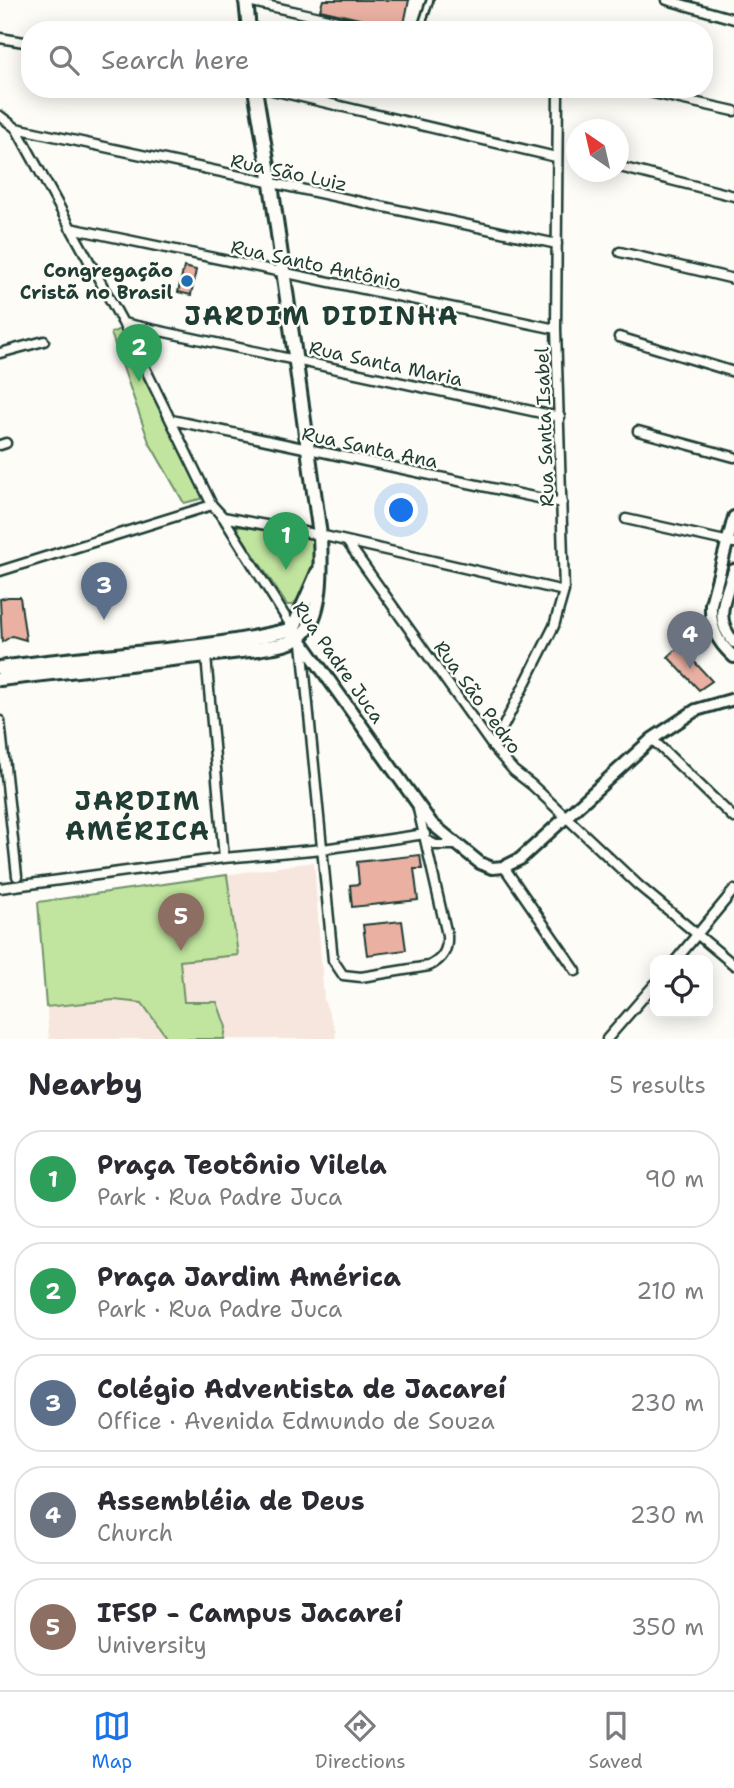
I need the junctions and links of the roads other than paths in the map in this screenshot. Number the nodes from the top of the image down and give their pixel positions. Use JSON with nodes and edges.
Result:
{"nodes":[{"id":1,"x":245,"y":0,"type":"edge"},
{"id":2,"x":430,"y":0,"type":"edge"},
{"id":3,"x":667,"y":0,"type":"edge"},
{"id":4,"x":734,"y":19,"type":"edge"},
{"id":5,"x":248,"y":21,"type":"edge"},
{"id":6,"x":337,"y":21,"type":"edge"},
{"id":7,"x":423,"y":21,"type":"edge"},
{"id":8,"x":0,"y":38,"type":"edge"},
{"id":9,"x":21,"y":42,"type":"edge"},
{"id":10,"x":257,"y":98,"type":"edge"},
{"id":11,"x":306,"y":98,"type":"edge"},
{"id":12,"x":558,"y":98,"type":"edge"},
{"id":13,"x":676,"y":98,"type":"edge"},
{"id":14,"x":734,"y":111,"type":"edge"},
{"id":15,"x":0,"y":116,"type":"edge"},
{"id":16,"x":16,"y":128,"type":"junction"},
{"id":17,"x":556,"y":157,"type":"junction"},
{"id":18,"x":629,"y":169,"type":"edge"},
{"id":19,"x":271,"y":184,"type":"junction"},
{"id":20,"x":734,"y":196,"type":"edge"},
{"id":21,"x":70,"y":228,"type":"junction"},
{"id":22,"x":557,"y":244,"type":"junction"},
{"id":23,"x":620,"y":252,"type":"dead end"},
{"id":24,"x":284,"y":273,"type":"junction"},
{"id":25,"x":734,"y":279,"type":"edge"},
{"id":26,"x":123,"y":323,"type":"junction"},
{"id":27,"x":556,"y":329,"type":"junction"},
{"id":28,"x":619,"y":337,"type":"dead end"},
{"id":29,"x":44,"y":341,"type":"dead end"},
{"id":30,"x":0,"y":353,"type":"edge"},
{"id":31,"x":294,"y":360,"type":"junction"},
{"id":32,"x":734,"y":372,"type":"edge"},
{"id":33,"x":560,"y":417,"type":"junction"},
{"id":34,"x":172,"y":419,"type":"junction"},
{"id":35,"x":638,"y":431,"type":"dead end"},
{"id":36,"x":309,"y":450,"type":"junction"},
{"id":37,"x":734,"y":457,"type":"edge"},
{"id":38,"x":562,"y":503,"type":"junction"},
{"id":39,"x":212,"y":505,"type":"junction"},
{"id":40,"x":223,"y":517,"type":"junction"},
{"id":41,"x":734,"y":517,"type":"edge"},
{"id":42,"x":626,"y":519,"type":"dead end"},
{"id":43,"x":320,"y":535,"type":"junction"},
{"id":44,"x":348,"y":543,"type":"junction"},
{"id":45,"x":731,"y":543,"type":"edge"},
{"id":46,"x":734,"y":570,"type":"edge"},
{"id":47,"x":0,"y":571,"type":"edge"},
{"id":48,"x":564,"y":591,"type":"junction"},
{"id":49,"x":298,"y":637,"type":"junction"},
{"id":50,"x":734,"y":642,"type":"edge"},
{"id":51,"x":206,"y":656,"type":"junction"},
{"id":52,"x":734,"y":657,"type":"edge"},
{"id":53,"x":0,"y":668,"type":"edge"},
{"id":54,"x":0,"y":679,"type":"edge"},
{"id":55,"x":734,"y":699,"type":"edge"},
{"id":56,"x":0,"y":721,"type":"edge"},
{"id":57,"x":652,"y":739,"type":"junction"},
{"id":58,"x":493,"y":747,"type":"junction"},
{"id":59,"x":417,"y":806,"type":"junction"},
{"id":60,"x":563,"y":817,"type":"junction"},
{"id":61,"x":734,"y":818,"type":"edge"},
{"id":62,"x":425,"y":837,"type":"junction"},
{"id":63,"x":457,"y":845,"type":"junction"},
{"id":64,"x":323,"y":849,"type":"junction"},
{"id":65,"x":225,"y":858,"type":"junction"},
{"id":66,"x":504,"y":867,"type":"junction"},
{"id":67,"x":17,"y":876,"type":"dead end"},
{"id":68,"x":0,"y":888,"type":"edge"},
{"id":69,"x":734,"y":890,"type":"edge"},
{"id":70,"x":698,"y":936,"type":"junction"},
{"id":71,"x":681,"y":955,"type":"edge"},
{"id":72,"x":734,"y":965,"type":"edge"},
{"id":73,"x":576,"y":971,"type":"dead end"},
{"id":74,"x":650,"y":990,"type":"edge"},
{"id":75,"x":607,"y":1039,"type":"edge"}],
"edges":[{"from":1,"to":5,"type":"main road"},
{"from":1,"to":6,"type":"street"},
{"from":2,"to":7,"type":"lane"},
{"from":3,"to":4,"type":"street"},
{"from":8,"to":9,"type":"street"},
{"from":10,"to":19,"type":"main road"},
{"from":11,"to":17,"type":"street"},
{"from":12,"to":17,"type":"street","name":"Rua Santa Isabel"},
{"from":13,"to":14,"type":"street"},
{"from":15,"to":16,"type":"street","name":"Rua Padre Juca"},
{"from":16,"to":19,"type":"street","name":"Rua São Luiz"},
{"from":16,"to":21,"type":"street","name":"Rua Padre Juca"},
{"from":17,"to":22,"type":"street","name":"Rua Santa Isabel"},
{"from":18,"to":20,"type":"street"},
{"from":19,"to":22,"type":"street","name":"Rua São Luiz"},
{"from":19,"to":24,"type":"main road"},
{"from":21,"to":24,"type":"street","name":"Rua Santo Antônio"},
{"from":21,"to":26,"type":"street","name":"Rua Padre Juca"},
{"from":22,"to":27,"type":"street","name":"Rua Santa Isabel"},
{"from":23,"to":25,"type":"street"},
{"from":24,"to":27,"type":"street","name":"Rua Santo Antônio"},
{"from":24,"to":31,"type":"main road"},
{"from":26,"to":31,"type":"street","name":"Rua Santa Maria"},
{"from":26,"to":34,"type":"street","name":"Rua Padre Juca"},
{"from":27,"to":33,"type":"street","name":"Rua Santa Isabel"},
{"from":28,"to":32,"type":"street"},
{"from":29,"to":30,"type":"street"},
{"from":31,"to":33,"type":"street","name":"Rua Santa Maria"},
{"from":31,"to":36,"type":"main road"},
{"from":33,"to":38,"type":"street","name":"Rua Santa Isabel"},
{"from":34,"to":36,"type":"street","name":"Rua Santa Ana"},
{"from":34,"to":39,"type":"street","name":"Rua Padre Juca"},
{"from":35,"to":37,"type":"street"},
{"from":36,"to":38,"type":"street","name":"Rua Santa Ana"},
{"from":36,"to":43,"type":"main road"},
{"from":38,"to":48,"type":"street","name":"Rua Santa Isabel"},
{"from":39,"to":40,"type":"street","name":"Rua Padre Juca"},
{"from":39,"to":47,"type":"street"},
{"from":40,"to":43,"type":"street"},
{"from":40,"to":49,"type":"street","name":"Rua Padre Juca"},
{"from":41,"to":45,"type":"street"},
{"from":42,"to":45,"type":"street"},
{"from":43,"to":44,"type":"street"},
{"from":43,"to":49,"type":"main road"},
{"from":44,"to":48,"type":"street"},
{"from":44,"to":58,"type":"street","name":"Rua São Pedro"},
{"from":45,"to":52,"type":"street"},
{"from":46,"to":50,"type":"street"},
{"from":48,"to":58,"type":"street","name":"Rua Santa Isabel"},
{"from":49,"to":51,"type":"main road"},
{"from":49,"to":53,"type":"main road"},
{"from":49,"to":59,"type":"street","name":"Rua Padre Juca"},
{"from":49,"to":64,"type":"street"},
{"from":51,"to":54,"type":"main road"},
{"from":51,"to":65,"type":"street"},
{"from":55,"to":57,"type":"street"},
{"from":56,"to":67,"type":"street"},
{"from":57,"to":60,"type":"street"},
{"from":57,"to":61,"type":"street"},
{"from":58,"to":60,"type":"street","name":"Rua São Pedro"},
{"from":59,"to":62,"type":"street"},
{"from":59,"to":63,"type":"street","name":"Rua Padre Juca"},
{"from":60,"to":66,"type":"street"},
{"from":60,"to":70,"type":"street","name":"Rua São Pedro"},
{"from":62,"to":63,"type":"street"},
{"from":62,"to":64,"type":"street"},
{"from":62,"to":64,"type":"street"},
{"from":63,"to":66,"type":"street","name":"Rua Padre Juca"},
{"from":64,"to":65,"type":"street"},
{"from":65,"to":68,"type":"street"},
{"from":66,"to":73,"type":"street"},
{"from":69,"to":70,"type":"street"},
{"from":70,"to":71,"type":"street"},
{"from":70,"to":72,"type":"street","name":"Rua São Pedro"},
{"from":74,"to":75,"type":"street"}]}
